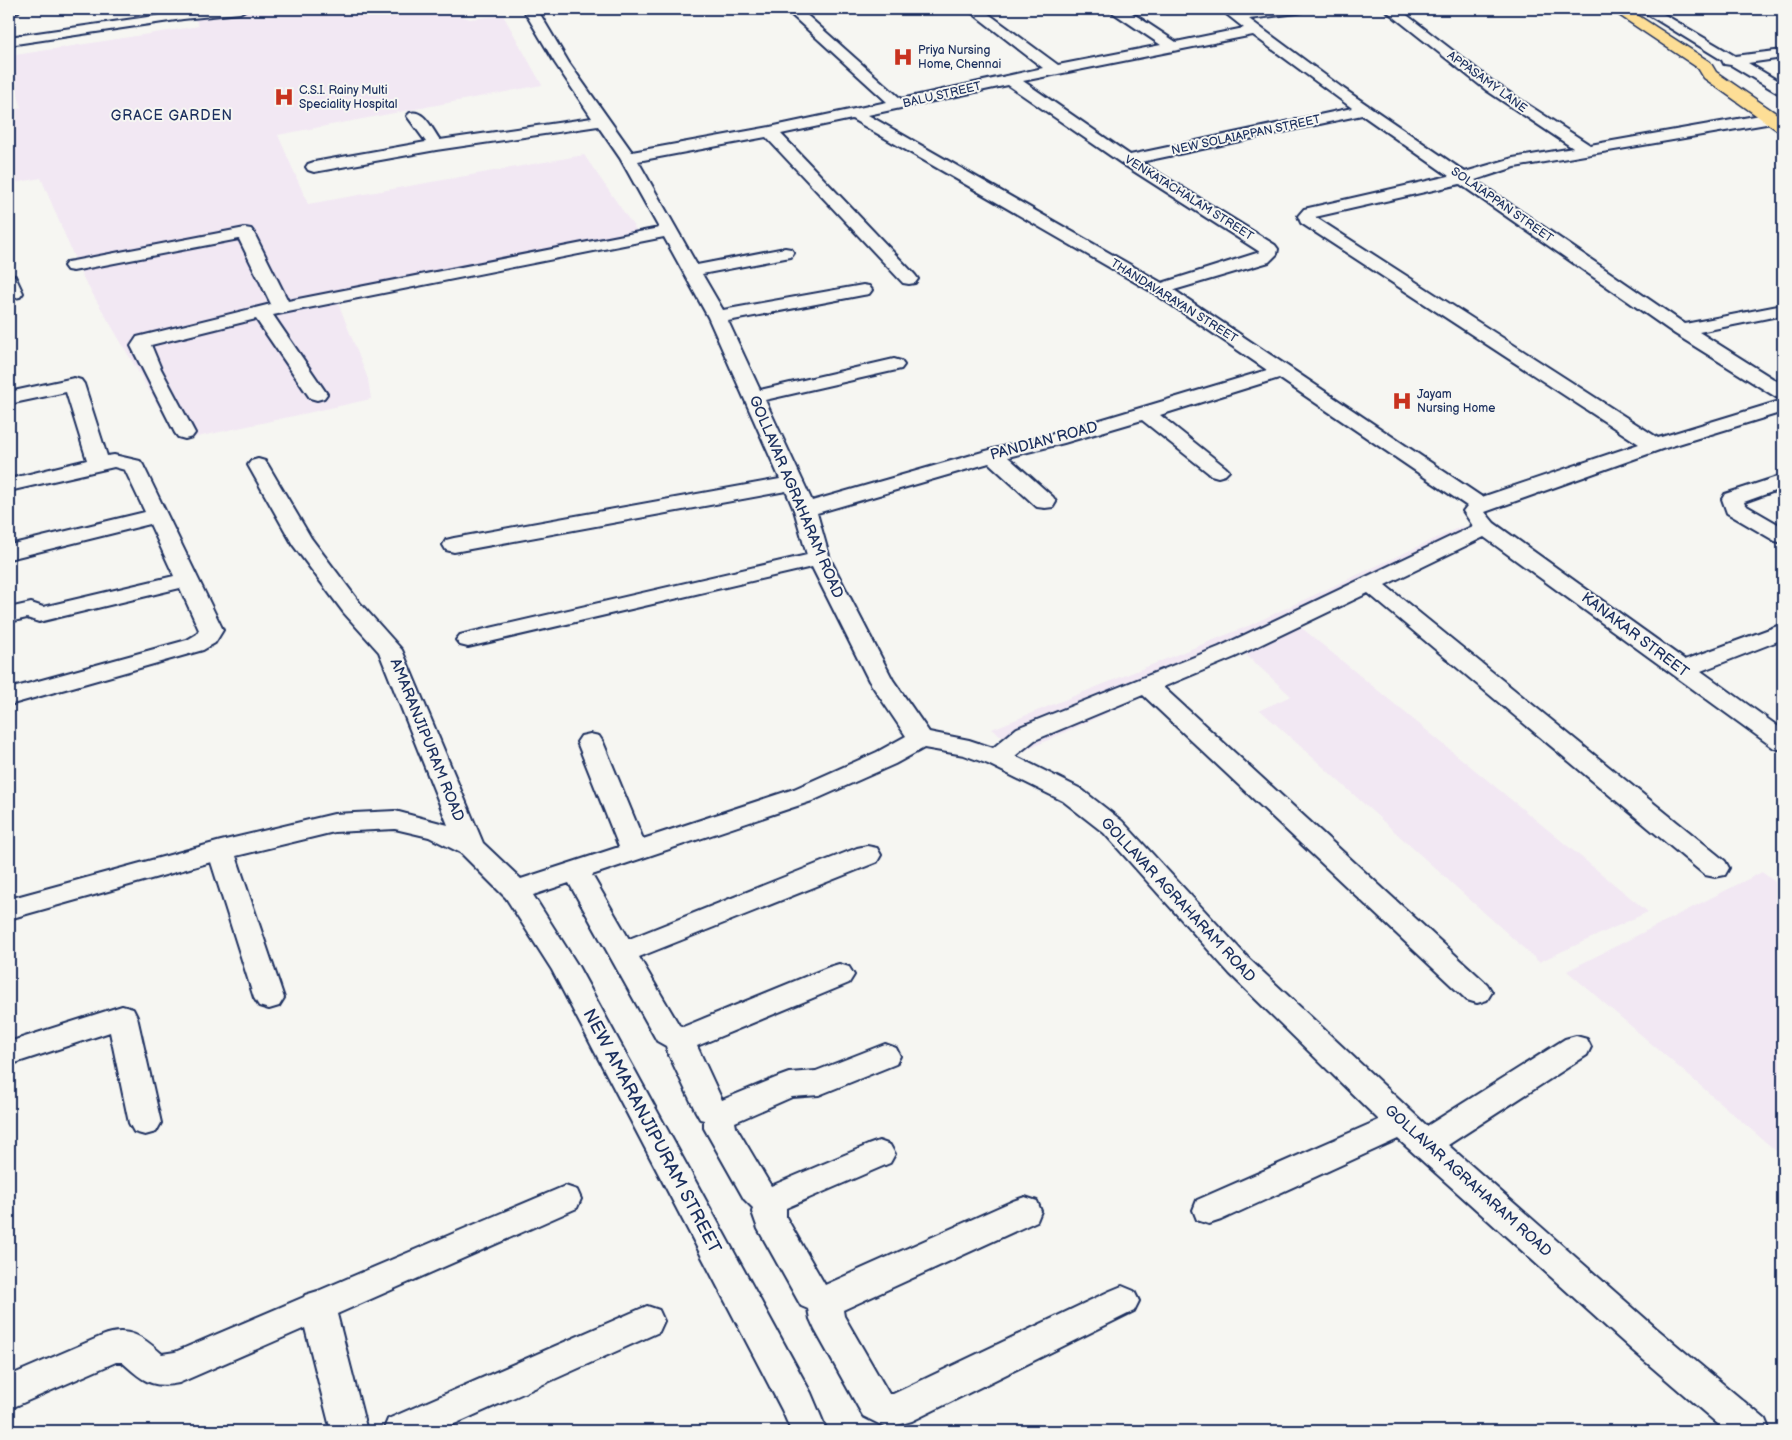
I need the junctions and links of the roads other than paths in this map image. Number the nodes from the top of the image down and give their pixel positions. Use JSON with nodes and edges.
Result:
{"nodes":[{"id":1,"x":13,"y":9,"type":"edge"},
{"id":2,"x":240,"y":9,"type":"edge"},
{"id":3,"x":530,"y":9,"type":"edge"},
{"id":4,"x":792,"y":9,"type":"edge"},
{"id":5,"x":974,"y":9,"type":"edge"},
{"id":6,"x":1117,"y":9,"type":"edge"},
{"id":7,"x":1297,"y":9,"type":"edge"},
{"id":8,"x":1391,"y":9,"type":"edge"},
{"id":9,"x":1618,"y":9,"type":"edge"},
{"id":10,"x":1646,"y":9,"type":"edge"},
{"id":11,"x":9,"y":10,"type":"edge"},
{"id":12,"x":1232,"y":12,"type":"edge"},
{"id":13,"x":1256,"y":30,"type":"junction"},
{"id":14,"x":14,"y":40,"type":"edge"},
{"id":15,"x":1174,"y":47,"type":"junction"},
{"id":16,"x":1783,"y":54,"type":"edge"},
{"id":17,"x":1733,"y":61,"type":"junction"},
{"id":18,"x":1704,"y":66,"type":"junction"},
{"id":19,"x":1055,"y":70,"type":"junction"},
{"id":20,"x":1011,"y":80,"type":"junction"},
{"id":21,"x":1783,"y":90,"type":"edge"},
{"id":22,"x":899,"y":105,"type":"junction"},
{"id":23,"x":1365,"y":110,"type":"junction"},
{"id":24,"x":857,"y":115,"type":"junction"},
{"id":25,"x":415,"y":116,"type":"dead end"},
{"id":26,"x":1780,"y":118,"type":"edge"},
{"id":27,"x":602,"y":121,"type":"junction"},
{"id":28,"x":770,"y":132,"type":"junction"},
{"id":29,"x":436,"y":145,"type":"junction"},
{"id":30,"x":1586,"y":150,"type":"junction"},
{"id":31,"x":628,"y":158,"type":"junction"},
{"id":32,"x":1127,"y":160,"type":"junction"},
{"id":33,"x":314,"y":167,"type":"dead end"},
{"id":34,"x":1463,"y":178,"type":"junction"},
{"id":35,"x":669,"y":231,"type":"junction"},
{"id":36,"x":784,"y":254,"type":"dead end"},
{"id":37,"x":73,"y":266,"type":"dead end"},
{"id":38,"x":692,"y":271,"type":"junction"},
{"id":39,"x":910,"y":279,"type":"dead end"},
{"id":40,"x":9,"y":280,"type":"edge"},
{"id":41,"x":1160,"y":289,"type":"junction"},
{"id":42,"x":863,"y":290,"type":"dead end"},
{"id":43,"x":9,"y":294,"type":"edge"},
{"id":44,"x":282,"y":308,"type":"junction"},
{"id":45,"x":1783,"y":310,"type":"edge"},
{"id":46,"x":261,"y":312,"type":"junction"},
{"id":47,"x":717,"y":317,"type":"junction"},
{"id":48,"x":1682,"y":330,"type":"junction"},
{"id":49,"x":894,"y":365,"type":"dead end"},
{"id":50,"x":1283,"y":371,"type":"junction"},
{"id":51,"x":1783,"y":393,"type":"edge"},
{"id":52,"x":317,"y":394,"type":"dead end"},
{"id":53,"x":754,"y":397,"type":"junction"},
{"id":54,"x":9,"y":398,"type":"edge"},
{"id":55,"x":1783,"y":406,"type":"edge"},
{"id":56,"x":1144,"y":412,"type":"junction"},
{"id":57,"x":185,"y":433,"type":"dead end"},
{"id":58,"x":1654,"y":445,"type":"junction"},
{"id":59,"x":993,"y":455,"type":"junction"},
{"id":60,"x":99,"y":463,"type":"junction"},
{"id":61,"x":258,"y":465,"type":"dead end"},
{"id":62,"x":1218,"y":471,"type":"dead end"},
{"id":63,"x":1783,"y":481,"type":"edge"},
{"id":64,"x":793,"y":483,"type":"junction"},
{"id":65,"x":9,"y":485,"type":"edge"},
{"id":66,"x":1046,"y":502,"type":"dead end"},
{"id":67,"x":805,"y":510,"type":"junction"},
{"id":68,"x":157,"y":516,"type":"junction"},
{"id":69,"x":1483,"y":516,"type":"junction"},
{"id":70,"x":1783,"y":536,"type":"edge"},
{"id":71,"x":454,"y":545,"type":"dead end"},
{"id":72,"x":9,"y":552,"type":"edge"},
{"id":73,"x":819,"y":559,"type":"junction"},
{"id":74,"x":188,"y":578,"type":"junction"},
{"id":75,"x":1369,"y":582,"type":"junction"},
{"id":76,"x":9,"y":615,"type":"edge"},
{"id":77,"x":1783,"y":631,"type":"edge"},
{"id":78,"x":468,"y":640,"type":"dead end"},
{"id":79,"x":1681,"y":670,"type":"junction"},
{"id":80,"x":1146,"y":685,"type":"junction"},
{"id":81,"x":9,"y":697,"type":"edge"},
{"id":82,"x":921,"y":739,"type":"junction"},
{"id":83,"x":590,"y":742,"type":"dead end"},
{"id":84,"x":1783,"y":742,"type":"edge"},
{"id":85,"x":997,"y":758,"type":"junction"},
{"id":86,"x":471,"y":847,"type":"junction"},
{"id":87,"x":221,"y":850,"type":"junction"},
{"id":88,"x":635,"y":852,"type":"junction"},
{"id":89,"x":867,"y":855,"type":"dead end"},
{"id":90,"x":1715,"y":868,"type":"dead end"},
{"id":91,"x":576,"y":871,"type":"junction"},
{"id":92,"x":516,"y":891,"type":"junction"},
{"id":93,"x":9,"y":909,"type":"edge"},
{"id":94,"x":621,"y":953,"type":"junction"},
{"id":95,"x":839,"y":975,"type":"dead end"},
{"id":96,"x":1477,"y":992,"type":"dead end"},
{"id":97,"x":269,"y":998,"type":"dead end"},
{"id":98,"x":684,"y":1039,"type":"junction"},
{"id":99,"x":1576,"y":1047,"type":"dead end"},
{"id":100,"x":9,"y":1054,"type":"edge"},
{"id":101,"x":885,"y":1056,"type":"dead end"},
{"id":102,"x":724,"y":1113,"type":"junction"},
{"id":103,"x":145,"y":1123,"type":"dead end"},
{"id":104,"x":1402,"y":1123,"type":"junction"},
{"id":105,"x":1426,"y":1143,"type":"junction"},
{"id":106,"x":879,"y":1154,"type":"dead end"},
{"id":107,"x":565,"y":1199,"type":"dead end"},
{"id":108,"x":773,"y":1199,"type":"junction"},
{"id":109,"x":1025,"y":1210,"type":"dead end"},
{"id":110,"x":1209,"y":1210,"type":"dead end"},
{"id":111,"x":830,"y":1300,"type":"junction"},
{"id":112,"x":1122,"y":1301,"type":"dead end"},
{"id":113,"x":317,"y":1305,"type":"junction"},
{"id":114,"x":647,"y":1321,"type":"dead end"},
{"id":115,"x":9,"y":1393,"type":"edge"},
{"id":116,"x":349,"y":1431,"type":"edge"},
{"id":117,"x":401,"y":1431,"type":"edge"},
{"id":118,"x":809,"y":1431,"type":"edge"},
{"id":119,"x":1752,"y":1431,"type":"edge"}],
"edges":[{"from":1,"to":11,"type":"street"},
{"from":2,"to":14,"type":"street"},
{"from":3,"to":27,"type":"street","name":"GOLLAVAR AGRAHARAM ROAD"},
{"from":4,"to":22,"type":"street"},
{"from":5,"to":19,"type":"street"},
{"from":6,"to":15,"type":"street"},
{"from":7,"to":12,"type":"street"},
{"from":8,"to":30,"type":"street","name":"APPASAMY LANE"},
{"from":9,"to":18,"type":"main road"},
{"from":10,"to":17,"type":"street"},
{"from":12,"to":13,"type":"street","name":"SOLAIAPPAN STREET"},
{"from":13,"to":15,"type":"street","name":"BALU STREET"},
{"from":13,"to":23,"type":"street","name":"SOLAIAPPAN STREET"},
{"from":15,"to":19,"type":"street","name":"BALU STREET"},
{"from":16,"to":17,"type":"street"},
{"from":17,"to":18,"type":"street"},
{"from":17,"to":21,"type":"street"},
{"from":18,"to":26,"type":"main road"},
{"from":19,"to":20,"type":"street","name":"BALU STREET"},
{"from":20,"to":22,"type":"street","name":"BALU STREET"},
{"from":20,"to":32,"type":"street","name":"VENKATACHALAM STREET"},
{"from":22,"to":24,"type":"street","name":"BALU STREET"},
{"from":23,"to":32,"type":"street","name":"NEW SOLAIAPPAN STREET"},
{"from":23,"to":34,"type":"street","name":"SOLAIAPPAN STREET"},
{"from":24,"to":28,"type":"street","name":"BALU STREET"},
{"from":24,"to":41,"type":"street","name":"THANDAVARAYAN STREET"},
{"from":25,"to":29,"type":"street"},
{"from":26,"to":30,"type":"street"},
{"from":27,"to":29,"type":"street"},
{"from":27,"to":31,"type":"street","name":"GOLLAVAR AGRAHARAM ROAD"},
{"from":28,"to":31,"type":"street","name":"BALU STREET"},
{"from":28,"to":39,"type":"street"},
{"from":29,"to":33,"type":"street"},
{"from":30,"to":34,"type":"street"},
{"from":31,"to":35,"type":"street","name":"GOLLAVAR AGRAHARAM ROAD"},
{"from":32,"to":41,"type":"street","name":"VENKATACHALAM STREET"},
{"from":34,"to":48,"type":"street","name":"SOLAIAPPAN STREET"},
{"from":34,"to":58,"type":"street"},
{"from":35,"to":38,"type":"street","name":"GOLLAVAR AGRAHARAM ROAD"},
{"from":35,"to":44,"type":"street"},
{"from":36,"to":38,"type":"street"},
{"from":37,"to":44,"type":"street"},
{"from":38,"to":47,"type":"street","name":"GOLLAVAR AGRAHARAM ROAD"},
{"from":40,"to":43,"type":"street"},
{"from":41,"to":50,"type":"street","name":"THANDAVARAYAN STREET"},
{"from":42,"to":47,"type":"street"},
{"from":44,"to":46,"type":"street"},
{"from":45,"to":48,"type":"street"},
{"from":46,"to":52,"type":"street"},
{"from":46,"to":57,"type":"street"},
{"from":47,"to":53,"type":"street","name":"GOLLAVAR AGRAHARAM ROAD"},
{"from":48,"to":51,"type":"street","name":"SOLAIAPPAN STREET"},
{"from":49,"to":53,"type":"street"},
{"from":50,"to":56,"type":"street","name":"PANDIAN ROAD"},
{"from":50,"to":69,"type":"street","name":"THANDAVARAYAN STREET"},
{"from":53,"to":64,"type":"street","name":"GOLLAVAR AGRAHARAM ROAD"},
{"from":54,"to":60,"type":"street"},
{"from":55,"to":58,"type":"street"},
{"from":56,"to":59,"type":"street","name":"PANDIAN ROAD"},
{"from":56,"to":62,"type":"street"},
{"from":58,"to":69,"type":"street"},
{"from":59,"to":66,"type":"street"},
{"from":59,"to":67,"type":"street","name":"PANDIAN ROAD"},
{"from":60,"to":65,"type":"street"},
{"from":60,"to":68,"type":"street"},
{"from":61,"to":86,"type":"street","name":"AMARANJIPURAM ROAD"},
{"from":63,"to":70,"type":"street"},
{"from":64,"to":67,"type":"street","name":"GOLLAVAR AGRAHARAM ROAD"},
{"from":64,"to":71,"type":"street"},
{"from":67,"to":73,"type":"street","name":"GOLLAVAR AGRAHARAM ROAD"},
{"from":68,"to":72,"type":"street"},
{"from":68,"to":74,"type":"street"},
{"from":69,"to":75,"type":"street"},
{"from":69,"to":79,"type":"street","name":"KANAKAR STREET"},
{"from":73,"to":78,"type":"street"},
{"from":73,"to":82,"type":"street","name":"GOLLAVAR AGRAHARAM ROAD"},
{"from":74,"to":76,"type":"street"},
{"from":74,"to":81,"type":"street"},
{"from":75,"to":80,"type":"street"},
{"from":75,"to":90,"type":"street"},
{"from":77,"to":79,"type":"street"},
{"from":79,"to":84,"type":"street","name":"KANAKAR STREET"},
{"from":80,"to":85,"type":"street"},
{"from":80,"to":96,"type":"street"},
{"from":82,"to":85,"type":"street","name":"GOLLAVAR AGRAHARAM ROAD"},
{"from":82,"to":88,"type":"street"},
{"from":83,"to":88,"type":"street"},
{"from":85,"to":104,"type":"street","name":"GOLLAVAR AGRAHARAM ROAD"},
{"from":86,"to":87,"type":"street"},
{"from":86,"to":92,"type":"street","name":"NEW AMARANJIPURAM STREET"},
{"from":87,"to":93,"type":"street"},
{"from":87,"to":97,"type":"street"},
{"from":88,"to":91,"type":"street"},
{"from":89,"to":94,"type":"street"},
{"from":91,"to":92,"type":"street"},
{"from":91,"to":94,"type":"street"},
{"from":92,"to":118,"type":"street","name":"NEW AMARANJIPURAM STREET"},
{"from":94,"to":98,"type":"street"},
{"from":95,"to":98,"type":"street"},
{"from":98,"to":102,"type":"street"},
{"from":99,"to":105,"type":"street"},
{"from":100,"to":103,"type":"street"},
{"from":101,"to":102,"type":"street"},
{"from":102,"to":108,"type":"street"},
{"from":104,"to":105,"type":"street","name":"GOLLAVAR AGRAHARAM ROAD"},
{"from":104,"to":110,"type":"street"},
{"from":105,"to":119,"type":"street","name":"GOLLAVAR AGRAHARAM ROAD"},
{"from":106,"to":108,"type":"street"},
{"from":107,"to":113,"type":"street"},
{"from":108,"to":111,"type":"street"},
{"from":109,"to":111,"type":"street"},
{"from":111,"to":112,"type":"street"},
{"from":113,"to":115,"type":"street"},
{"from":113,"to":116,"type":"street"},
{"from":114,"to":117,"type":"street"}]}
